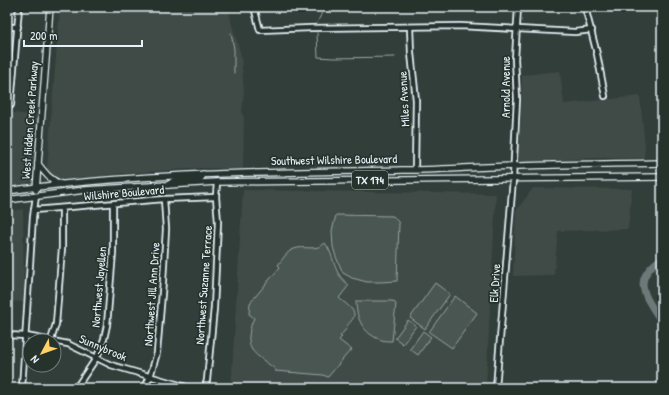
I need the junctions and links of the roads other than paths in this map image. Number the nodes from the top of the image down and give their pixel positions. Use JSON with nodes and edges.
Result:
{"nodes":[{"id":1,"x":19,"y":7,"type":"edge"},
{"id":2,"x":50,"y":7,"type":"edge"},
{"id":3,"x":254,"y":7,"type":"edge"},
{"id":4,"x":518,"y":7,"type":"edge"},
{"id":5,"x":585,"y":7,"type":"edge"},
{"id":6,"x":7,"y":27,"type":"edge"},
{"id":7,"x":18,"y":27,"type":"junction"},
{"id":8,"x":410,"y":27,"type":"junction"},
{"id":9,"x":517,"y":28,"type":"junction"},
{"id":10,"x":592,"y":30,"type":"junction"},
{"id":11,"x":7,"y":80,"type":"edge"},
{"id":12,"x":13,"y":80,"type":"junction"},
{"id":13,"x":605,"y":96,"type":"dead end"},
{"id":14,"x":11,"y":105,"type":"dead end"},
{"id":15,"x":662,"y":163,"type":"edge"},
{"id":16,"x":38,"y":164,"type":"junction"},
{"id":17,"x":513,"y":166,"type":"junction"},
{"id":18,"x":415,"y":170,"type":"junction"},
{"id":19,"x":289,"y":172,"type":"junction"},
{"id":20,"x":203,"y":174,"type":"junction"},
{"id":21,"x":661,"y":177,"type":"edge"},
{"id":22,"x":513,"y":179,"type":"junction"},
{"id":23,"x":289,"y":181,"type":"junction"},
{"id":24,"x":217,"y":182,"type":"junction"},
{"id":25,"x":63,"y":185,"type":"junction"},
{"id":26,"x":168,"y":185,"type":"junction"},
{"id":27,"x":36,"y":187,"type":"junction"},
{"id":28,"x":7,"y":191,"type":"edge"},
{"id":29,"x":36,"y":196,"type":"junction"},
{"id":30,"x":216,"y":197,"type":"junction"},
{"id":31,"x":164,"y":199,"type":"junction"},
{"id":32,"x":7,"y":200,"type":"edge"},
{"id":33,"x":113,"y":204,"type":"junction"},
{"id":34,"x":62,"y":208,"type":"junction"},
{"id":35,"x":34,"y":210,"type":"junction"},
{"id":36,"x":26,"y":333,"type":"edge"},
{"id":37,"x":53,"y":333,"type":"edge"},
{"id":38,"x":7,"y":335,"type":"edge"},
{"id":39,"x":22,"y":336,"type":"edge"},
{"id":40,"x":62,"y":343,"type":"edge"},
{"id":41,"x":97,"y":358,"type":"junction"},
{"id":42,"x":23,"y":373,"type":"edge"},
{"id":43,"x":150,"y":377,"type":"junction"},
{"id":44,"x":22,"y":388,"type":"edge"},
{"id":45,"x":76,"y":388,"type":"edge"},
{"id":46,"x":144,"y":388,"type":"edge"},
{"id":47,"x":190,"y":388,"type":"edge"},
{"id":48,"x":205,"y":388,"type":"edge"},
{"id":49,"x":496,"y":388,"type":"edge"}],
"edges":[{"from":1,"to":7,"type":"street"},
{"from":2,"to":16,"type":"main road","name":"West Hidden Creek Parkway"},
{"from":3,"to":8,"type":"street"},
{"from":4,"to":9,"type":"street","name":"Arnold Avenue"},
{"from":5,"to":10,"type":"street"},
{"from":6,"to":7,"type":"street"},
{"from":7,"to":12,"type":"street"},
{"from":8,"to":9,"type":"street"},
{"from":8,"to":18,"type":"street","name":"Miles Avenue"},
{"from":9,"to":10,"type":"street"},
{"from":9,"to":17,"type":"street","name":"Arnold Avenue"},
{"from":10,"to":13,"type":"street"},
{"from":11,"to":12,"type":"street"},
{"from":12,"to":14,"type":"street"},
{"from":15,"to":17,"type":"main road","name":"Southwest Wilshire Boulevard","number":"TX 174"},
{"from":16,"to":25,"type":"main road"},
{"from":16,"to":27,"type":"main road","name":"West Hidden Creek Parkway"},
{"from":17,"to":18,"type":"main road","name":"Southwest Wilshire Boulevard","number":"TX 174"},
{"from":17,"to":22,"type":"street","name":"Arnold Avenue"},
{"from":18,"to":19,"type":"main road","name":"Southwest Wilshire Boulevard","number":"TX 174"},
{"from":19,"to":20,"type":"main road","name":"Southwest Wilshire Boulevard","number":"TX 174"},
{"from":19,"to":23,"type":"main road"},
{"from":20,"to":25,"type":"main road","name":"Southwest Wilshire Boulevard","number":"TX 174"},
{"from":20,"to":26,"type":"main road"},
{"from":21,"to":22,"type":"main road","name":"Southwest Wilshire Boulevard","number":"TX 174"},
{"from":22,"to":23,"type":"main road","name":"Southwest Wilshire Boulevard","number":"TX 174"},
{"from":22,"to":49,"type":"street","name":"Elk Drive"},
{"from":23,"to":24,"type":"main road","name":"Southwest Wilshire Boulevard","number":"TX 174"},
{"from":24,"to":26,"type":"main road","name":"Southwest Wilshire Boulevard","number":"TX 174"},
{"from":24,"to":30,"type":"street","name":"Northwest Suzanne Terrace"},
{"from":25,"to":27,"type":"main road","name":"Southwest Wilshire Boulevard","number":"TX 174"},
{"from":26,"to":29,"type":"main road","name":"Southwest Wilshire Boulevard","number":"TX 174"},
{"from":27,"to":28,"type":"main road","name":"Southwest Wilshire Boulevard","number":"TX 174"},
{"from":27,"to":29,"type":"main road","name":"West Hidden Creek Parkway"},
{"from":29,"to":32,"type":"main road","name":"Southwest Wilshire Boulevard","number":"TX 174"},
{"from":29,"to":35,"type":"street"},
{"from":30,"to":31,"type":"street","name":"Wilshire Boulevard"},
{"from":30,"to":48,"type":"street","name":"Northwest Suzanne Terrace"},
{"from":31,"to":33,"type":"street","name":"Wilshire Boulevard"},
{"from":31,"to":43,"type":"street","name":"Northwest Jill Ann Drive"},
{"from":33,"to":34,"type":"street","name":"Wilshire Boulevard"},
{"from":33,"to":41,"type":"street","name":"Northwest Jayellen"},
{"from":34,"to":35,"type":"street","name":"Wilshire Boulevard"},
{"from":34,"to":37,"type":"street"},
{"from":35,"to":36,"type":"street"},
{"from":38,"to":39,"type":"street","name":"Sunnybrook"},
{"from":40,"to":41,"type":"street","name":"Sunnybrook"},
{"from":41,"to":43,"type":"street","name":"Sunnybrook"},
{"from":41,"to":45,"type":"street","name":"Northwest Jayellen"},
{"from":42,"to":44,"type":"street"},
{"from":43,"to":46,"type":"street","name":"Northwest Jill Ann Drive"},
{"from":43,"to":47,"type":"street","name":"Sunnybrook"}]}
